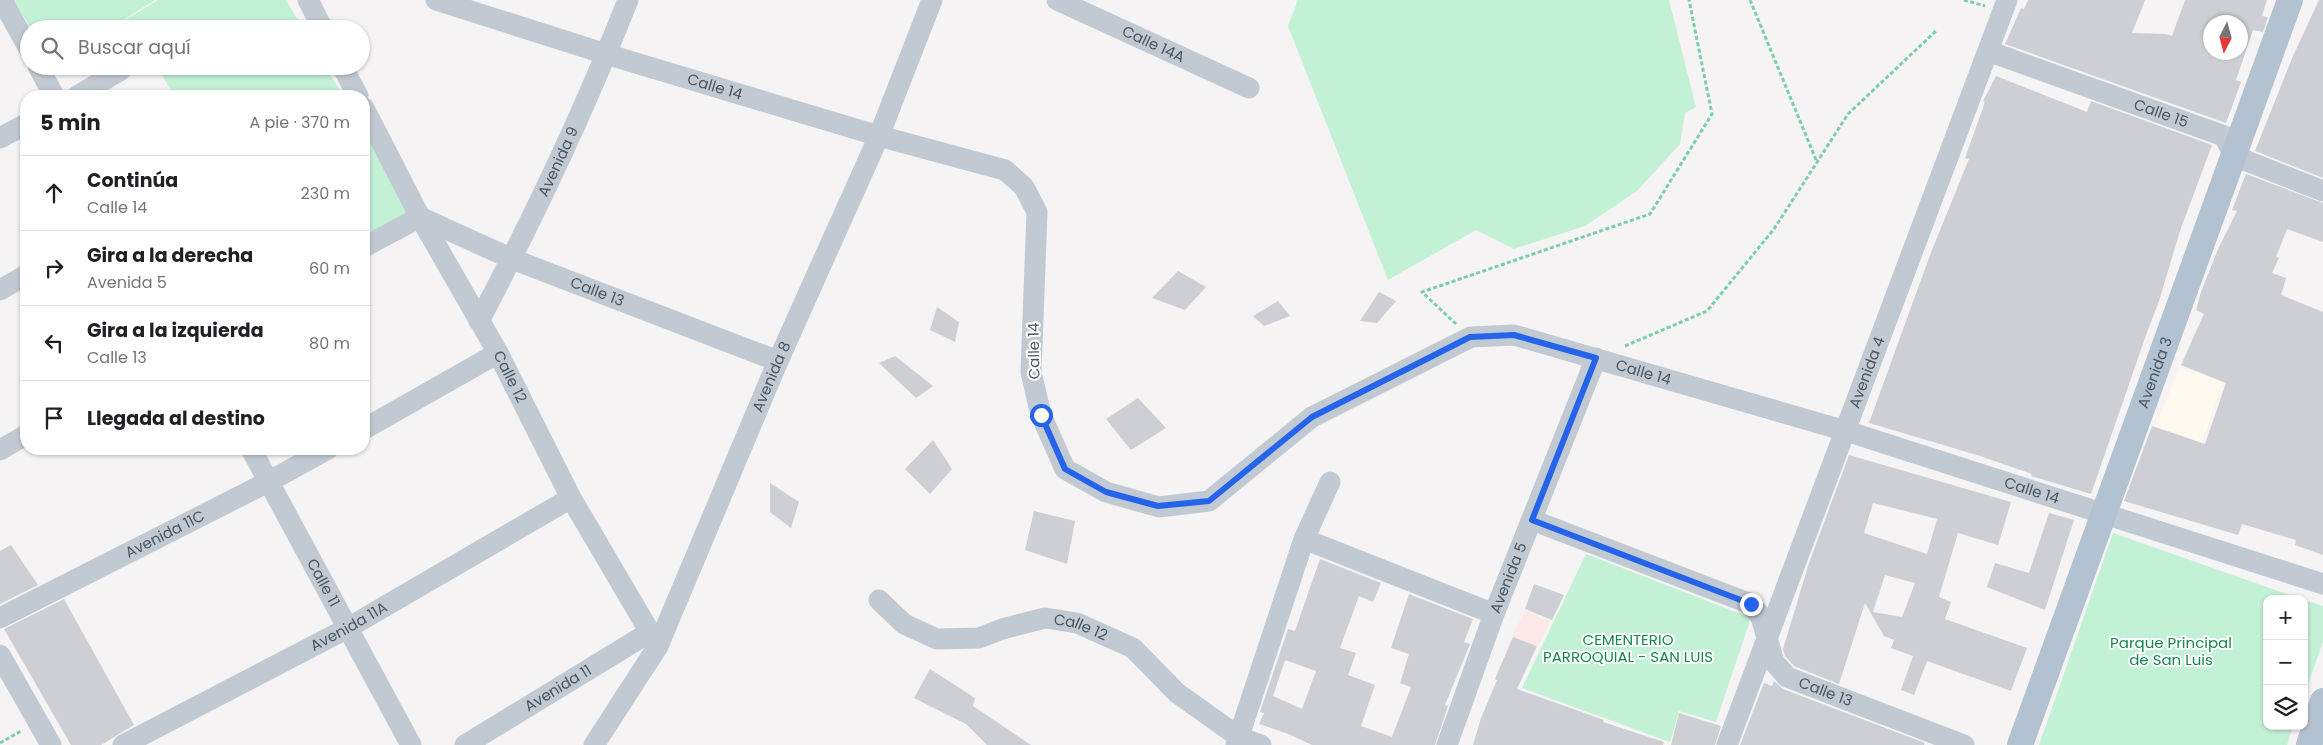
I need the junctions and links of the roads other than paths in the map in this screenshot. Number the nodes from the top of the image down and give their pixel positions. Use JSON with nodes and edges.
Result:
{"nodes":[{"id":1,"x":2,"y":0,"type":"edge"},
{"id":2,"x":308,"y":0,"type":"edge"},
{"id":3,"x":436,"y":0,"type":"edge"},
{"id":4,"x":628,"y":0,"type":"edge"},
{"id":5,"x":932,"y":0,"type":"edge"},
{"id":6,"x":1058,"y":0,"type":"edge"},
{"id":7,"x":2007,"y":0,"type":"edge"},
{"id":8,"x":2290,"y":0,"type":"edge"},
{"id":9,"x":318,"y":20,"type":"edge"},
{"id":10,"x":20,"y":33,"type":"edge"},
{"id":11,"x":1988,"y":51,"type":"junction"},
{"id":12,"x":606,"y":54,"type":"junction"},
{"id":13,"x":43,"y":75,"type":"edge"},
{"id":14,"x":113,"y":75,"type":"edge"},
{"id":15,"x":347,"y":75,"type":"edge"},
{"id":16,"x":1249,"y":88,"type":"dead end"},
{"id":17,"x":51,"y":90,"type":"edge"},
{"id":18,"x":87,"y":90,"type":"edge"},
{"id":19,"x":355,"y":90,"type":"edge"},
{"id":20,"x":370,"y":120,"type":"edge"},
{"id":21,"x":20,"y":127,"type":"edge"},
{"id":22,"x":879,"y":136,"type":"junction"},
{"id":23,"x":0,"y":138,"type":"edge"},
{"id":24,"x":2234,"y":156,"type":"junction"},
{"id":25,"x":2323,"y":191,"type":"edge"},
{"id":26,"x":420,"y":216,"type":"junction"},
{"id":27,"x":370,"y":244,"type":"edge"},
{"id":28,"x":512,"y":259,"type":"junction"},
{"id":29,"x":20,"y":278,"type":"edge"},
{"id":30,"x":0,"y":290,"type":"edge"},
{"id":31,"x":479,"y":321,"type":"junction"},
{"id":32,"x":498,"y":353,"type":"junction"},
{"id":33,"x":1596,"y":358,"type":"junction"},
{"id":34,"x":778,"y":362,"type":"junction"},
{"id":35,"x":370,"y":426,"type":"edge"},
{"id":36,"x":1846,"y":430,"type":"junction"},
{"id":37,"x":20,"y":438,"type":"edge"},
{"id":38,"x":0,"y":450,"type":"edge"},
{"id":39,"x":254,"y":455,"type":"edge"},
{"id":40,"x":317,"y":455,"type":"edge"},
{"id":41,"x":268,"y":482,"type":"junction"},
{"id":42,"x":1330,"y":482,"type":"dead end"},
{"id":43,"x":570,"y":498,"type":"junction"},
{"id":44,"x":2104,"y":513,"type":"junction"},
{"id":45,"x":1532,"y":520,"type":"junction"},
{"id":46,"x":1304,"y":539,"type":"junction"},
{"id":47,"x":2323,"y":584,"type":"edge"},
{"id":48,"x":879,"y":600,"type":"dead end"},
{"id":49,"x":1494,"y":614,"type":"junction"},
{"id":50,"x":0,"y":618,"type":"edge"},
{"id":51,"x":346,"y":629,"type":"junction"},
{"id":52,"x":1767,"y":634,"type":"junction"},
{"id":53,"x":654,"y":639,"type":"junction"},
{"id":54,"x":0,"y":654,"type":"edge"},
{"id":55,"x":2323,"y":701,"type":"edge"},
{"id":56,"x":1238,"y":741,"type":"edge"},
{"id":57,"x":51,"y":745,"type":"edge"},
{"id":58,"x":123,"y":745,"type":"edge"},
{"id":59,"x":411,"y":745,"type":"edge"},
{"id":60,"x":465,"y":745,"type":"edge"},
{"id":61,"x":594,"y":745,"type":"edge"},
{"id":62,"x":1261,"y":745,"type":"edge"},
{"id":63,"x":1447,"y":745,"type":"edge"},
{"id":64,"x":1727,"y":745,"type":"edge"},
{"id":65,"x":1964,"y":745,"type":"edge"},
{"id":66,"x":2020,"y":745,"type":"edge"},
{"id":67,"x":2309,"y":745,"type":"edge"}],
"edges":[{"from":1,"to":10,"type":"street"},
{"from":2,"to":9,"type":"street"},
{"from":3,"to":12,"type":"street","name":"Calle 14"},
{"from":4,"to":12,"type":"street","name":"Avenida 9"},
{"from":5,"to":22,"type":"street","name":"Avenida 8"},
{"from":6,"to":16,"type":"street","name":"Calle 14A"},
{"from":7,"to":11,"type":"street","name":"Avenida 4"},
{"from":8,"to":24,"type":"main road","name":"Avenida 3"},
{"from":11,"to":24,"type":"street","name":"Calle 15"},
{"from":11,"to":36,"type":"street","name":"Avenida 4"},
{"from":12,"to":22,"type":"street","name":"Calle 14"},
{"from":12,"to":28,"type":"street","name":"Avenida 9"},
{"from":13,"to":17,"type":"street"},
{"from":14,"to":18,"type":"street"},
{"from":15,"to":19,"type":"street"},
{"from":20,"to":26,"type":"street","name":"Calle 12"},
{"from":21,"to":23,"type":"street"},
{"from":22,"to":33,"type":"street","name":"Calle 14"},
{"from":22,"to":34,"type":"street","name":"Avenida 8"},
{"from":24,"to":25,"type":"street"},
{"from":24,"to":44,"type":"main road","name":"Avenida 3"},
{"from":26,"to":27,"type":"street"},
{"from":26,"to":28,"type":"street","name":"Calle 13"},
{"from":26,"to":31,"type":"street","name":"Calle 12"},
{"from":28,"to":31,"type":"street","name":"Avenida 9"},
{"from":28,"to":34,"type":"street","name":"Calle 13"},
{"from":29,"to":30,"type":"street"},
{"from":31,"to":32,"type":"street","name":"Calle 12"},
{"from":32,"to":35,"type":"street"},
{"from":32,"to":43,"type":"street","name":"Calle 12"},
{"from":33,"to":36,"type":"street","name":"Calle 14"},
{"from":33,"to":45,"type":"street","name":"Avenida 5"},
{"from":34,"to":53,"type":"street","name":"Avenida 8"},
{"from":36,"to":44,"type":"street","name":"Calle 14"},
{"from":36,"to":52,"type":"street","name":"Avenida 4"},
{"from":37,"to":38,"type":"street"},
{"from":39,"to":41,"type":"street","name":"Calle 11"},
{"from":40,"to":41,"type":"street","name":"Avenida 11C"},
{"from":41,"to":50,"type":"street","name":"Avenida 11C"},
{"from":41,"to":51,"type":"street","name":"Calle 11"},
{"from":42,"to":46,"type":"street"},
{"from":43,"to":51,"type":"street","name":"Avenida 11A"},
{"from":43,"to":53,"type":"street","name":"Calle 12"},
{"from":44,"to":47,"type":"street","name":"Calle 14"},
{"from":44,"to":66,"type":"main road","name":"Avenida 3"},
{"from":45,"to":49,"type":"street","name":"Avenida 5"},
{"from":45,"to":52,"type":"street","name":"Calle 13"},
{"from":46,"to":49,"type":"street"},
{"from":46,"to":56,"type":"street"},
{"from":48,"to":56,"type":"street","name":"Calle 12"},
{"from":49,"to":63,"type":"street","name":"Avenida 5"},
{"from":51,"to":58,"type":"street","name":"Avenida 11A"},
{"from":51,"to":59,"type":"street","name":"Calle 11"},
{"from":52,"to":64,"type":"street","name":"Avenida 4"},
{"from":52,"to":65,"type":"street","name":"Calle 13"},
{"from":53,"to":60,"type":"street","name":"Avenida 11"},
{"from":53,"to":61,"type":"street","name":"Avenida 8"},
{"from":54,"to":57,"type":"street"},
{"from":55,"to":67,"type":"main road"},
{"from":56,"to":62,"type":"street","name":"Calle 12"}]}
